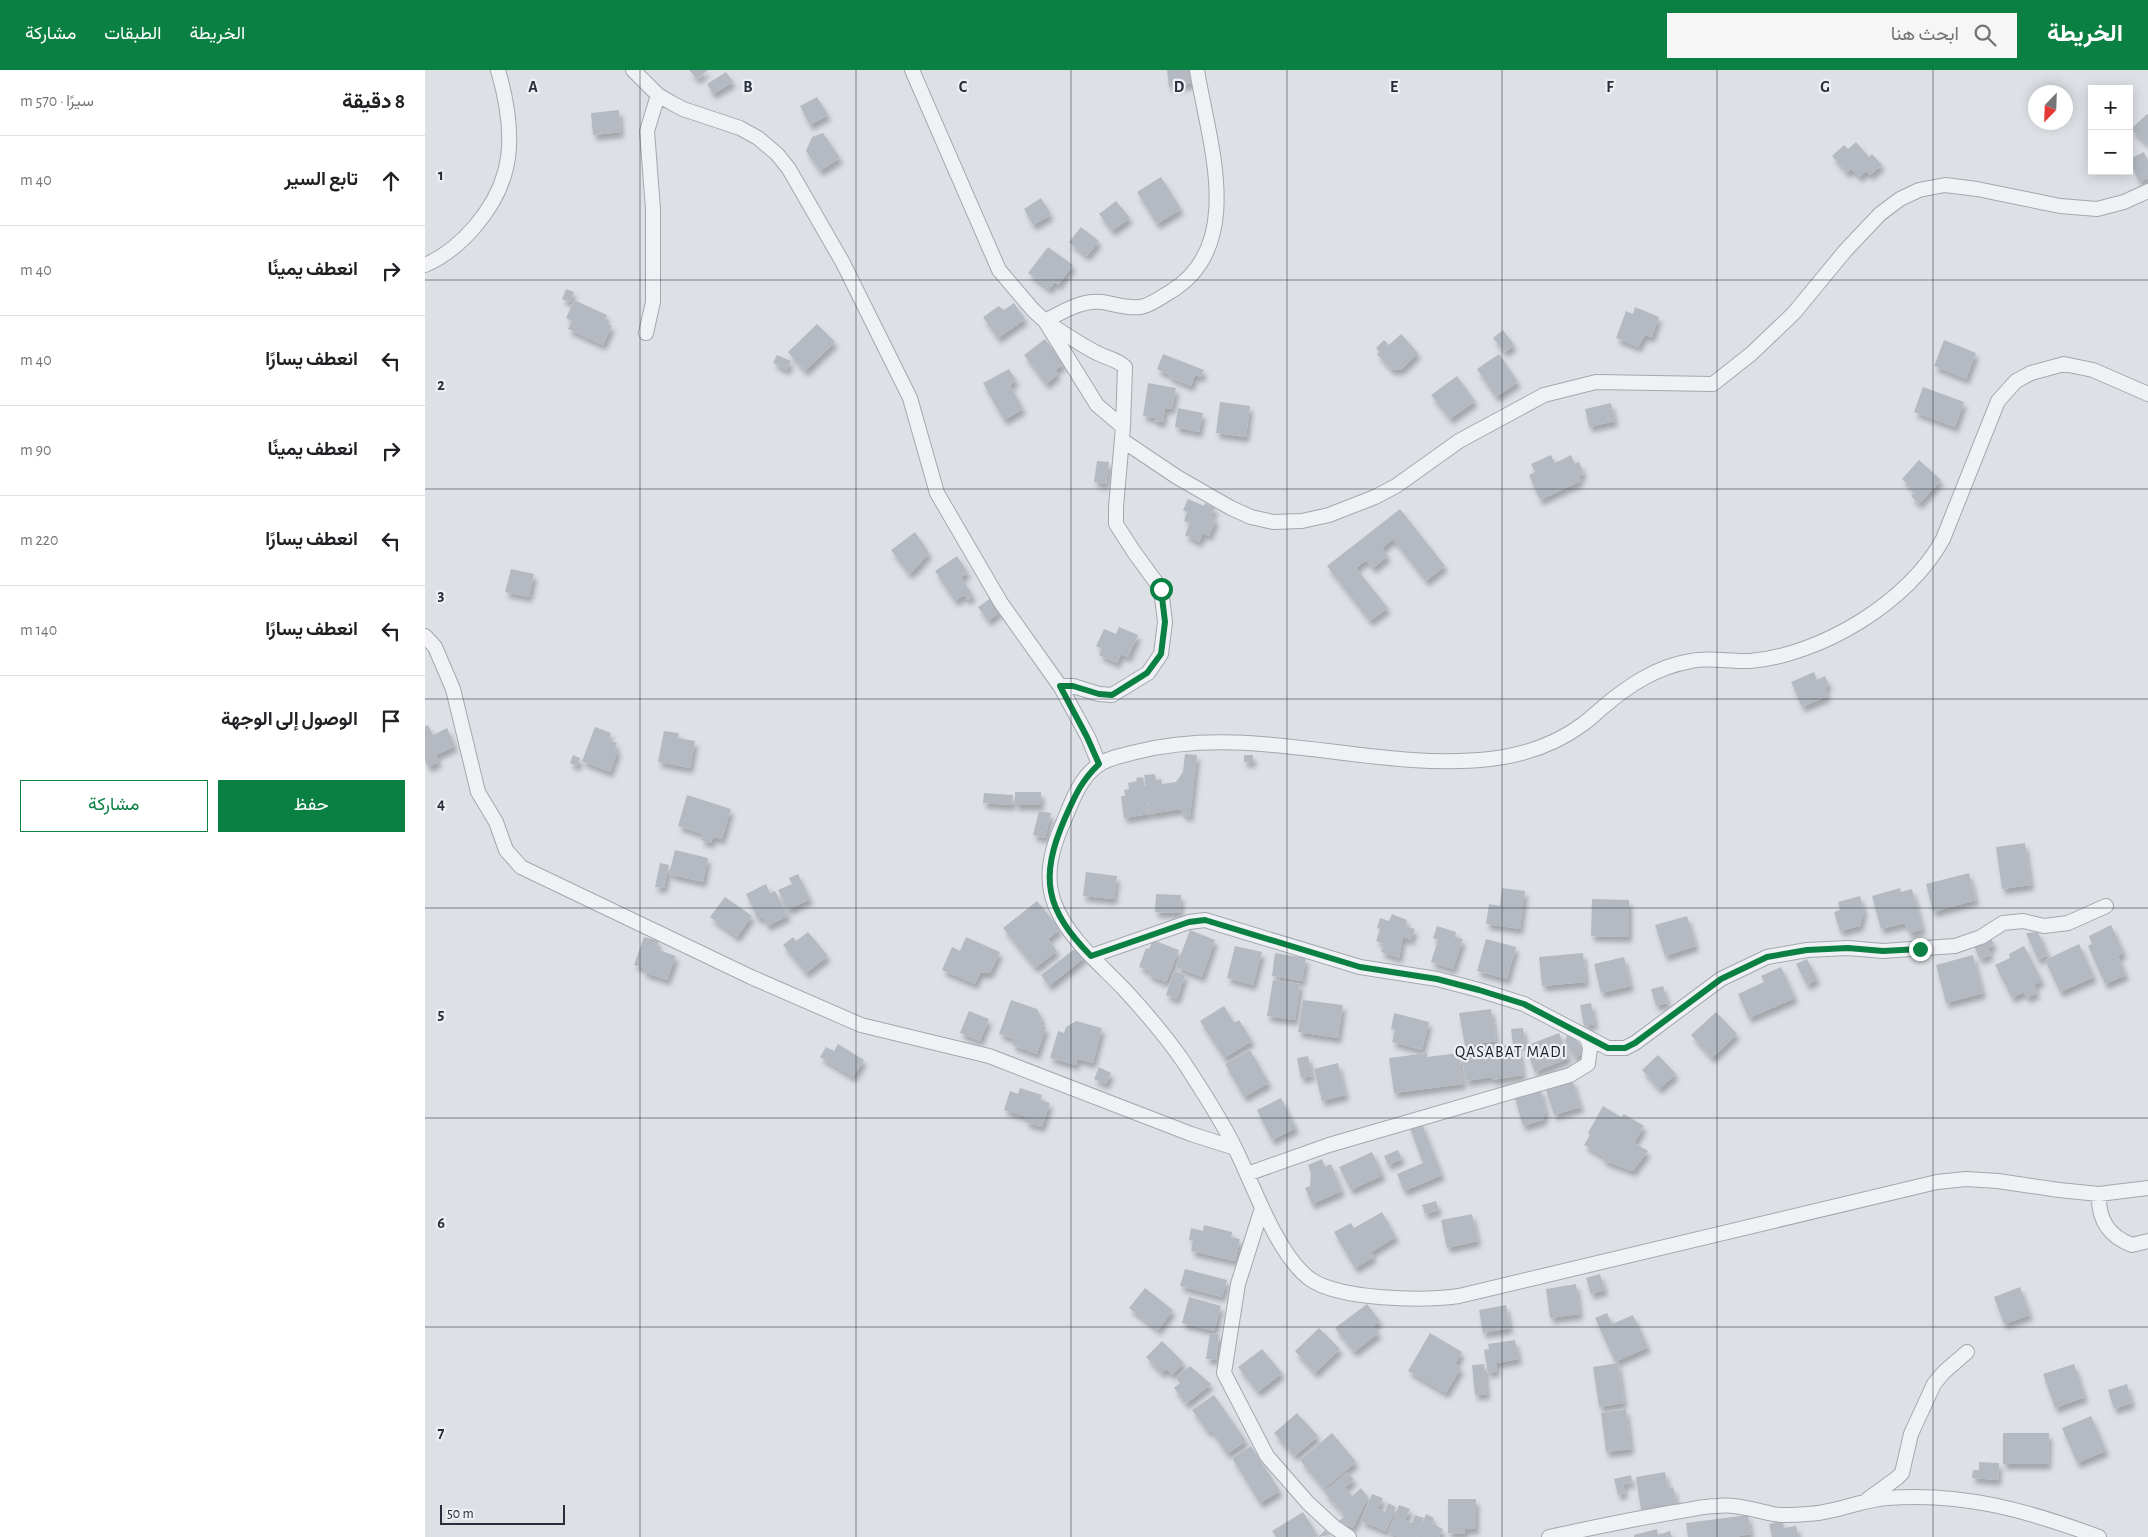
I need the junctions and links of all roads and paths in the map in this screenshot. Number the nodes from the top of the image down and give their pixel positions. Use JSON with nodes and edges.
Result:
{"nodes":[{"id":1,"x":497,"y":70,"type":"edge"},
{"id":2,"x":633,"y":70,"type":"edge"},
{"id":3,"x":911,"y":70,"type":"edge"},
{"id":4,"x":1197,"y":70,"type":"edge"},
{"id":5,"x":658,"y":95,"type":"junction"},
{"id":6,"x":2148,"y":191,"type":"edge"},
{"id":7,"x":425,"y":266,"type":"edge"},
{"id":8,"x":1045,"y":320,"type":"junction"},
{"id":9,"x":645,"y":333,"type":"dead end"},
{"id":10,"x":2148,"y":394,"type":"edge"},
{"id":11,"x":1123,"y":433,"type":"junction"},
{"id":12,"x":425,"y":636,"type":"edge"},
{"id":13,"x":1060,"y":686,"type":"junction"},
{"id":14,"x":1099,"y":764,"type":"junction"},
{"id":15,"x":2106,"y":906,"type":"dead end"},
{"id":16,"x":1091,"y":956,"type":"junction"},
{"id":17,"x":1587,"y":1038,"type":"junction"},
{"id":18,"x":1235,"y":1148,"type":"junction"},
{"id":19,"x":1247,"y":1174,"type":"junction"},
{"id":20,"x":2148,"y":1188,"type":"edge"},
{"id":21,"x":2099,"y":1194,"type":"junction"},
{"id":22,"x":1262,"y":1208,"type":"junction"},
{"id":23,"x":2148,"y":1241,"type":"edge"},
{"id":24,"x":1967,"y":1352,"type":"dead end"},
{"id":25,"x":1865,"y":1501,"type":"junction"},
{"id":26,"x":1349,"y":1537,"type":"edge"},
{"id":27,"x":1549,"y":1537,"type":"edge"},
{"id":28,"x":2099,"y":1537,"type":"edge"}],
"edges":[{"from":1,"to":7,"type":"street"},
{"from":2,"to":5,"type":"street"},
{"from":3,"to":8,"type":"street"},
{"from":4,"to":8,"type":"street"},
{"from":5,"to":9,"type":"street"},
{"from":5,"to":13,"type":"street"},
{"from":6,"to":11,"type":"street"},
{"from":8,"to":11,"type":"street"},
{"from":8,"to":11,"type":"street"},
{"from":10,"to":14,"type":"street"},
{"from":11,"to":13,"type":"street"},
{"from":12,"to":18,"type":"street"},
{"from":13,"to":14,"type":"street"},
{"from":14,"to":16,"type":"street"},
{"from":15,"to":17,"type":"street"},
{"from":16,"to":17,"type":"street"},
{"from":16,"to":18,"type":"street"},
{"from":17,"to":19,"type":"street"},
{"from":18,"to":19,"type":"street"},
{"from":19,"to":22,"type":"street"},
{"from":20,"to":21,"type":"street"},
{"from":21,"to":22,"type":"street"},
{"from":21,"to":23,"type":"street"},
{"from":22,"to":26,"type":"street"},
{"from":24,"to":25,"type":"street"},
{"from":25,"to":27,"type":"street"},
{"from":25,"to":28,"type":"street"}]}
